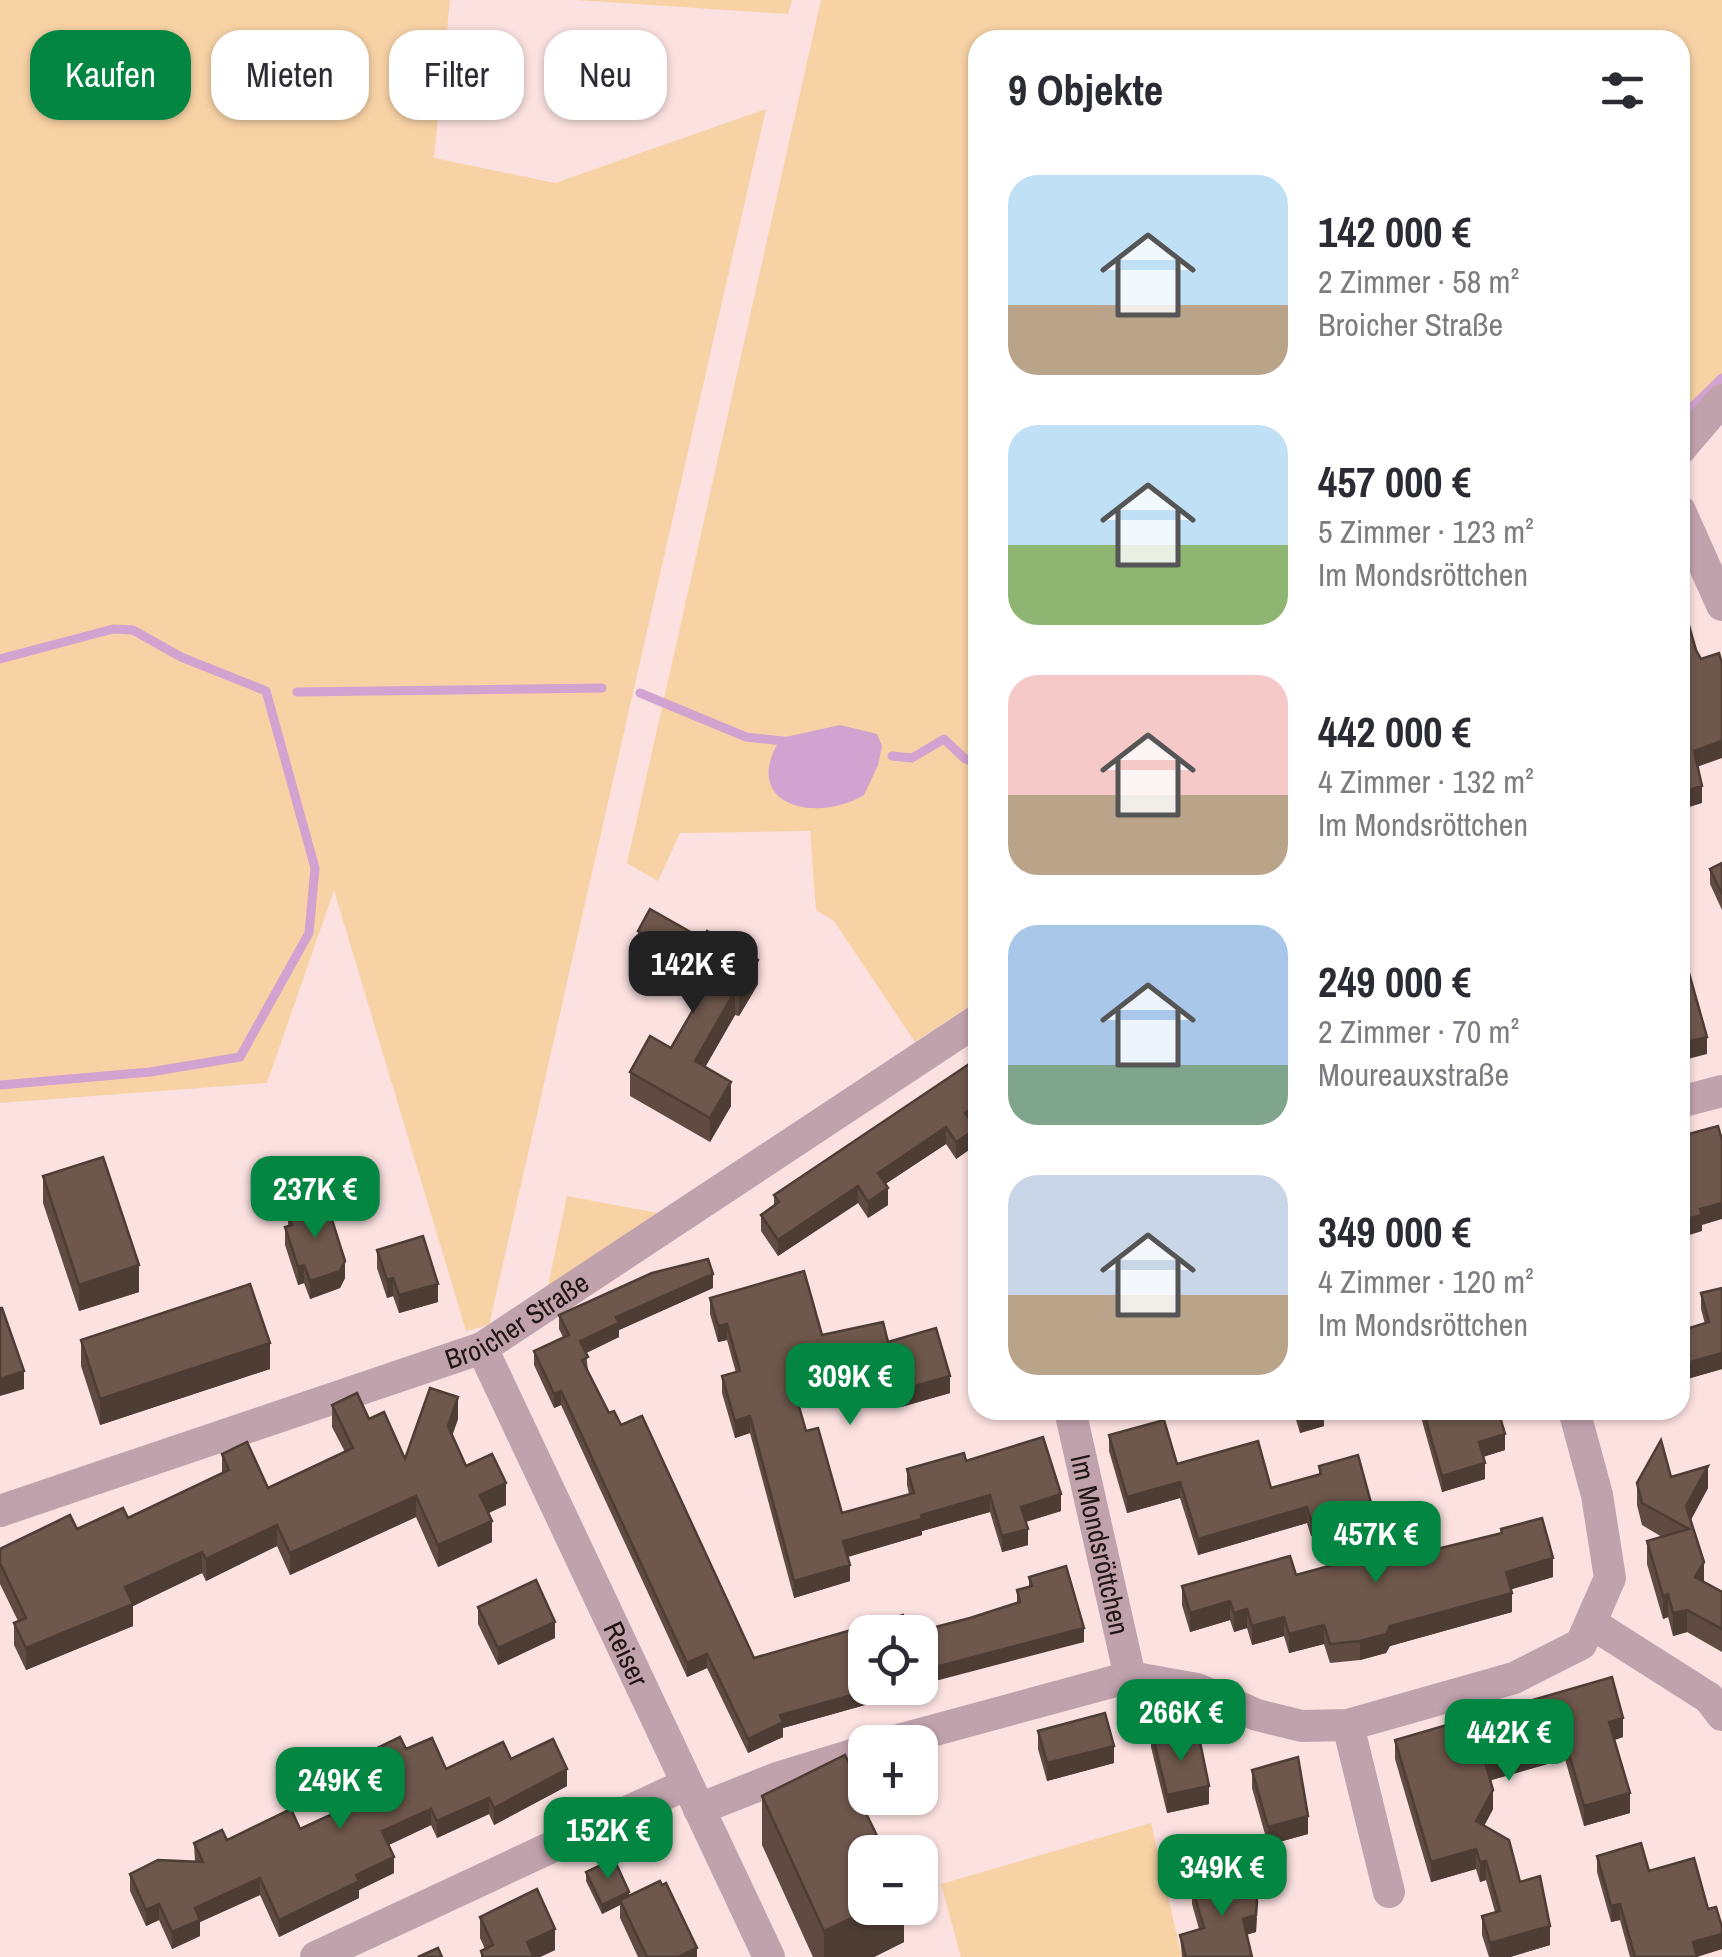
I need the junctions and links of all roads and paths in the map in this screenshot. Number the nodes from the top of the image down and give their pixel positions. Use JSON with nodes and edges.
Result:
{"nodes":[{"id":1,"x":1722,"y":400,"type":"edge"},
{"id":2,"x":1690,"y":437,"type":"edge"},
{"id":3,"x":1690,"y":533,"type":"edge"},
{"id":4,"x":1722,"y":605,"type":"edge"},
{"id":5,"x":968,"y":1027,"type":"edge"},
{"id":6,"x":1722,"y":1091,"type":"edge"},
{"id":7,"x":1690,"y":1099,"type":"edge"},
{"id":8,"x":482,"y":1348,"type":"junction"},
{"id":9,"x":1072,"y":1420,"type":"edge"},
{"id":10,"x":1577,"y":1420,"type":"edge"},
{"id":11,"x":0,"y":1511,"type":"edge"},
{"id":12,"x":1591,"y":1623,"type":"junction"},
{"id":13,"x":1130,"y":1677,"type":"junction"},
{"id":14,"x":1722,"y":1715,"type":"edge"},
{"id":15,"x":1348,"y":1726,"type":"junction"},
{"id":16,"x":938,"y":1729,"type":"edge"},
{"id":17,"x":848,"y":1755,"type":"edge"},
{"id":18,"x":693,"y":1797,"type":"junction"},
{"id":19,"x":1389,"y":1892,"type":"dead end"},
{"id":20,"x":316,"y":1957,"type":"edge"},
{"id":21,"x":768,"y":1957,"type":"edge"}],
"edges":[{"from":1,"to":2,"type":"street"},
{"from":3,"to":4,"type":"street"},
{"from":5,"to":8,"type":"street","name":"Broicher Straße"},
{"from":6,"to":7,"type":"street"},
{"from":8,"to":11,"type":"street","name":"Broicher Straße"},
{"from":8,"to":18,"type":"street","name":"Reiser"},
{"from":9,"to":13,"type":"street","name":"Im Mondsröttchen"},
{"from":10,"to":12,"type":"street"},
{"from":12,"to":14,"type":"street"},
{"from":12,"to":15,"type":"street"},
{"from":13,"to":15,"type":"street"},
{"from":13,"to":16,"type":"street"},
{"from":15,"to":19,"type":"street"},
{"from":17,"to":18,"type":"street"},
{"from":18,"to":20,"type":"street"},
{"from":18,"to":21,"type":"street","name":"Reiser"}]}
